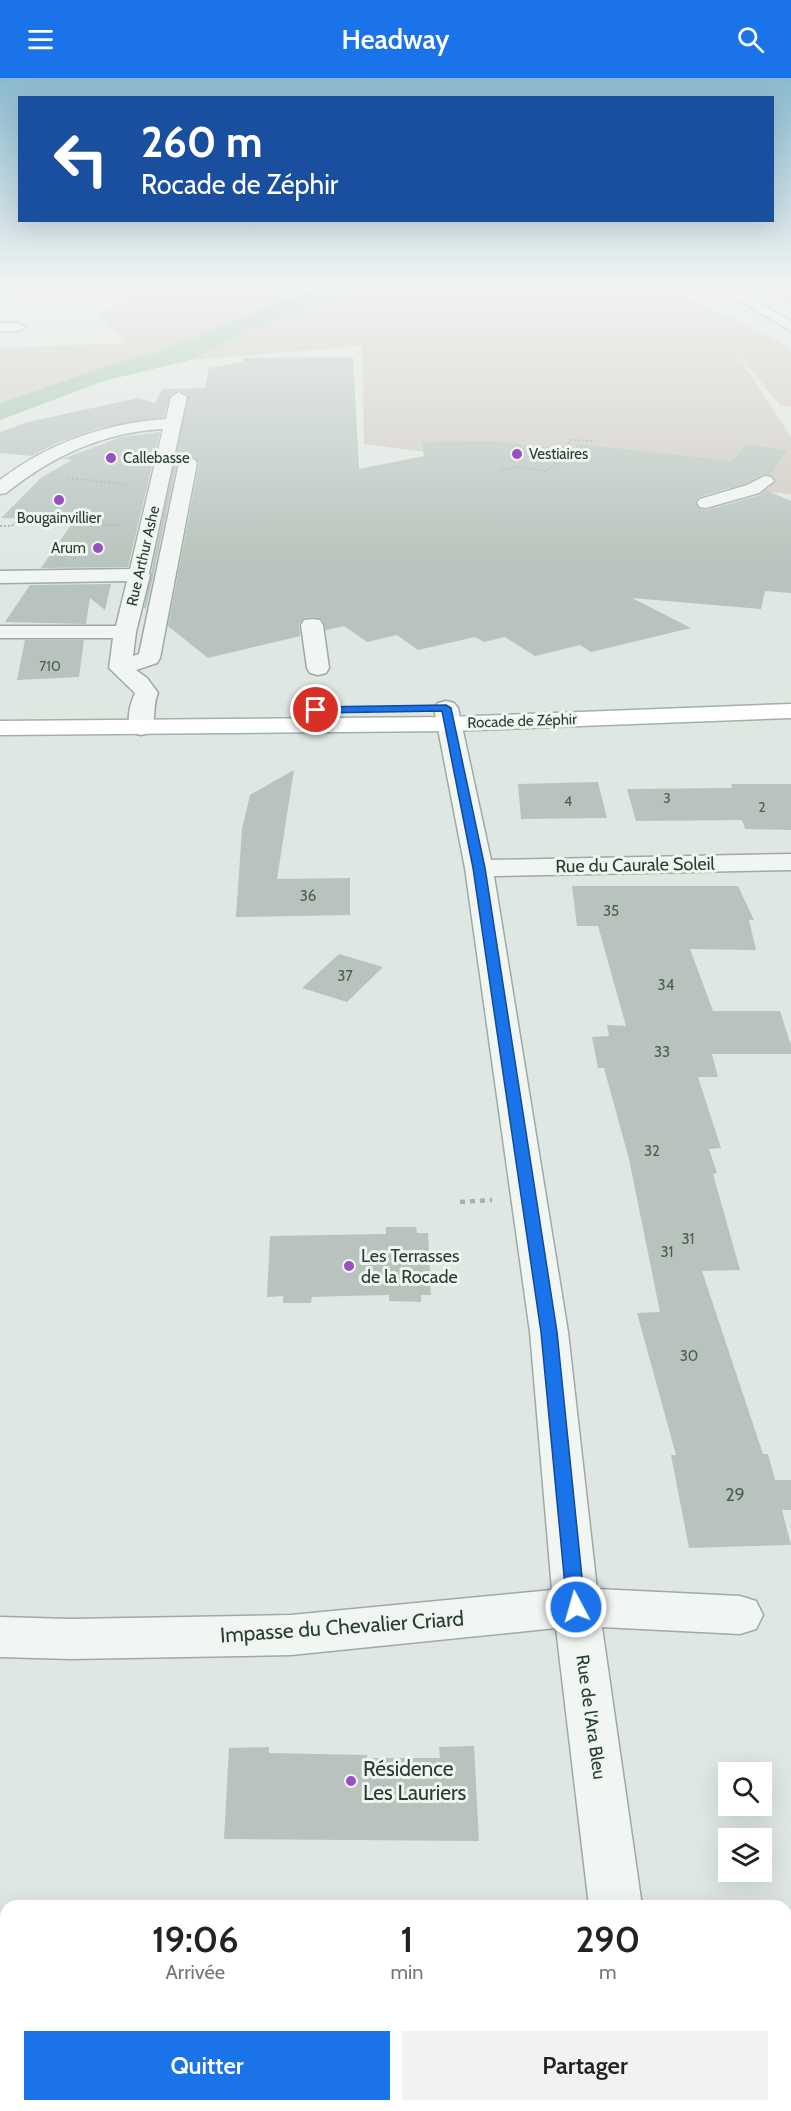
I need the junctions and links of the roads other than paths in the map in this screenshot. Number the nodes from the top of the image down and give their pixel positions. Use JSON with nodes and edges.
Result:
{"nodes":[{"id":1,"x":179,"y":397,"type":"dead end"},
{"id":2,"x":174,"y":424,"type":"junction"},
{"id":3,"x":188,"y":463,"type":"dead end"},
{"id":4,"x":765,"y":480,"type":"dead end"},
{"id":5,"x":0,"y":489,"type":"edge"},
{"id":6,"x":706,"y":503,"type":"dead end"},
{"id":7,"x":140,"y":575,"type":"junction"},
{"id":8,"x":0,"y":577,"type":"edge"},
{"id":9,"x":312,"y":625,"type":"dead end"},
{"id":10,"x":0,"y":632,"type":"edge"},
{"id":11,"x":125,"y":632,"type":"junction"},
{"id":12,"x":120,"y":668,"type":"junction"},
{"id":13,"x":318,"y":668,"type":"dead end"},
{"id":14,"x":791,"y":699,"type":"edge"},
{"id":15,"x":791,"y":711,"type":"edge"},
{"id":16,"x":142,"y":714,"type":"junction"},
{"id":17,"x":0,"y":715,"type":"edge"},
{"id":18,"x":448,"y":716,"type":"junction"},
{"id":19,"x":0,"y":728,"type":"edge"},
{"id":20,"x":791,"y":862,"type":"edge"},
{"id":21,"x":479,"y":868,"type":"junction"},
{"id":22,"x":576,"y":1607,"type":"junction"},
{"id":23,"x":740,"y":1615,"type":"dead end"},
{"id":24,"x":0,"y":1637,"type":"edge"},
{"id":25,"x":615,"y":1900,"type":"edge"}],
"edges":[{"from":1,"to":2,"type":"street","name":"Rue Arthur Ashe"},
{"from":2,"to":5,"type":"street"},
{"from":2,"to":7,"type":"street","name":"Rue Arthur Ashe"},
{"from":3,"to":12,"type":"street"},
{"from":4,"to":6,"type":"street"},
{"from":7,"to":8,"type":"street"},
{"from":7,"to":11,"type":"street","name":"Rue Arthur Ashe"},
{"from":9,"to":13,"type":"street"},
{"from":10,"to":11,"type":"street"},
{"from":11,"to":12,"type":"street","name":"Rue Arthur Ashe"},
{"from":12,"to":16,"type":"street"},
{"from":14,"to":18,"type":"main road","name":"Rocade de Zéphir"},
{"from":15,"to":18,"type":"main road","name":"Rocade de Zéphir"},
{"from":16,"to":17,"type":"main road","name":"Rocade de Zéphir"},
{"from":16,"to":18,"type":"main road","name":"Rocade de Zéphir"},
{"from":16,"to":19,"type":"main road","name":"Rocade de Zéphir"},
{"from":18,"to":21,"type":"street","name":"Rue de l'Ara Bleu"},
{"from":20,"to":21,"type":"street","name":"Rue du Caurale Soleil"},
{"from":21,"to":22,"type":"street","name":"Rue de l'Ara Bleu"},
{"from":22,"to":23,"type":"street","name":"Impasse du Chevalier Criard"},
{"from":22,"to":24,"type":"street","name":"Impasse du Chevalier Criard"},
{"from":22,"to":25,"type":"street","name":"Rue de l'Ara Bleu"}]}
